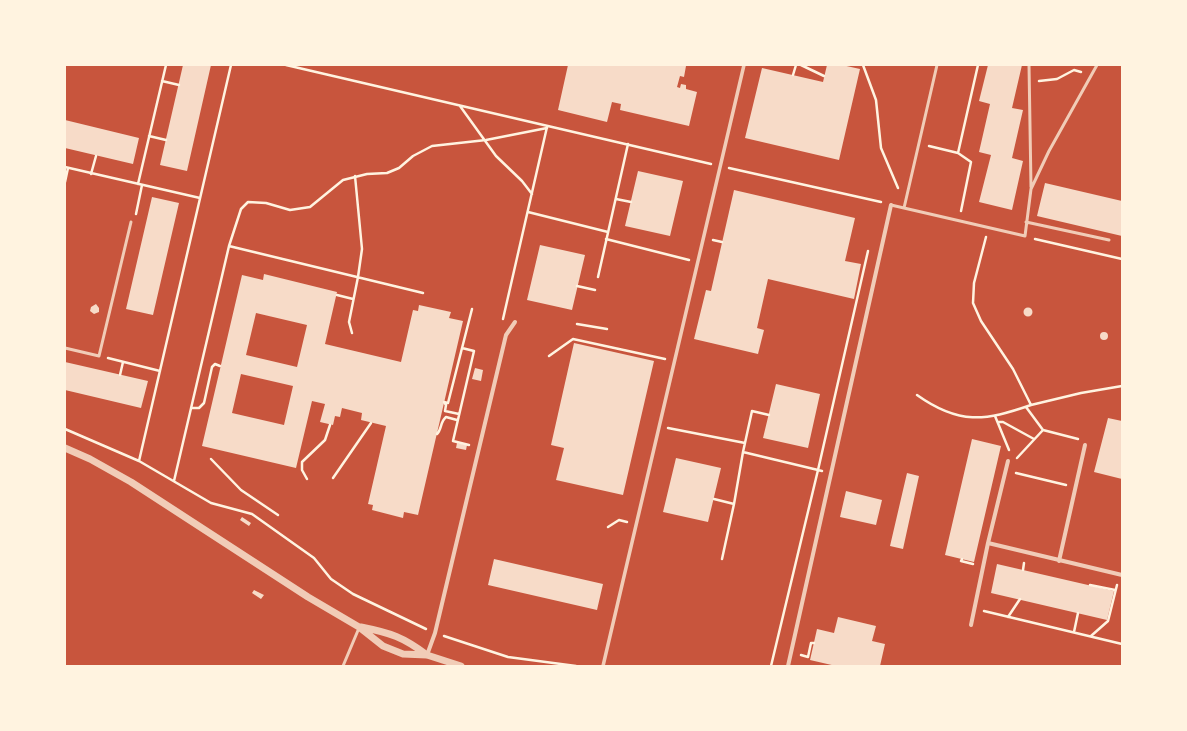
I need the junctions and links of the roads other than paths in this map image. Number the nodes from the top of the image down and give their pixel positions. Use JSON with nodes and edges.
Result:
{"nodes":[{"id":1,"x":744,"y":65,"type":"edge"},
{"id":2,"x":937,"y":65,"type":"edge"},
{"id":3,"x":1029,"y":65,"type":"edge"},
{"id":4,"x":1097,"y":65,"type":"edge"},
{"id":5,"x":1031,"y":189,"type":"junction"},
{"id":6,"x":891,"y":205,"type":"joint"},
{"id":7,"x":904,"y":208,"type":"junction"},
{"id":8,"x":132,"y":222,"type":"road end"},
{"id":9,"x":1026,"y":222,"type":"junction"},
{"id":10,"x":1109,"y":240,"type":"dead end"},
{"id":11,"x":515,"y":322,"type":"dead end"},
{"id":12,"x":65,"y":348,"type":"edge"},
{"id":13,"x":1085,"y":445,"type":"road end"},
{"id":14,"x":65,"y":448,"type":"edge"},
{"id":15,"x":1010,"y":460,"type":"road end"},
{"id":16,"x":988,"y":543,"type":"junction"},
{"id":17,"x":1059,"y":561,"type":"junction"},
{"id":18,"x":1120,"y":575,"type":"edge"},
{"id":19,"x":971,"y":625,"type":"dead end"},
{"id":20,"x":359,"y":627,"type":"junction"},
{"id":21,"x":427,"y":655,"type":"junction"},
{"id":22,"x":343,"y":666,"type":"edge"},
{"id":23,"x":461,"y":666,"type":"edge"},
{"id":24,"x":603,"y":666,"type":"edge"},
{"id":25,"x":788,"y":666,"type":"edge"}],
"edges":[{"from":1,"to":24,"type":"street"},
{"from":2,"to":7,"type":"lane"},
{"from":3,"to":5,"type":"lane"},
{"from":4,"to":5,"type":"lane"},
{"from":5,"to":9,"type":"lane"},
{"from":6,"to":7,"type":"lane"},
{"from":6,"to":25,"type":"street"},
{"from":7,"to":9,"type":"lane"},
{"from":8,"to":12,"type":"lane"},
{"from":9,"to":10,"type":"lane"},
{"from":11,"to":21,"type":"street"},
{"from":13,"to":17,"type":"street"},
{"from":14,"to":20,"type":"street"},
{"from":15,"to":16,"type":"street"},
{"from":16,"to":17,"type":"street"},
{"from":16,"to":19,"type":"street"},
{"from":17,"to":18,"type":"street"},
{"from":20,"to":21,"type":"street"},
{"from":20,"to":21,"type":"street"},
{"from":20,"to":22,"type":"lane"},
{"from":21,"to":23,"type":"street"}]}
